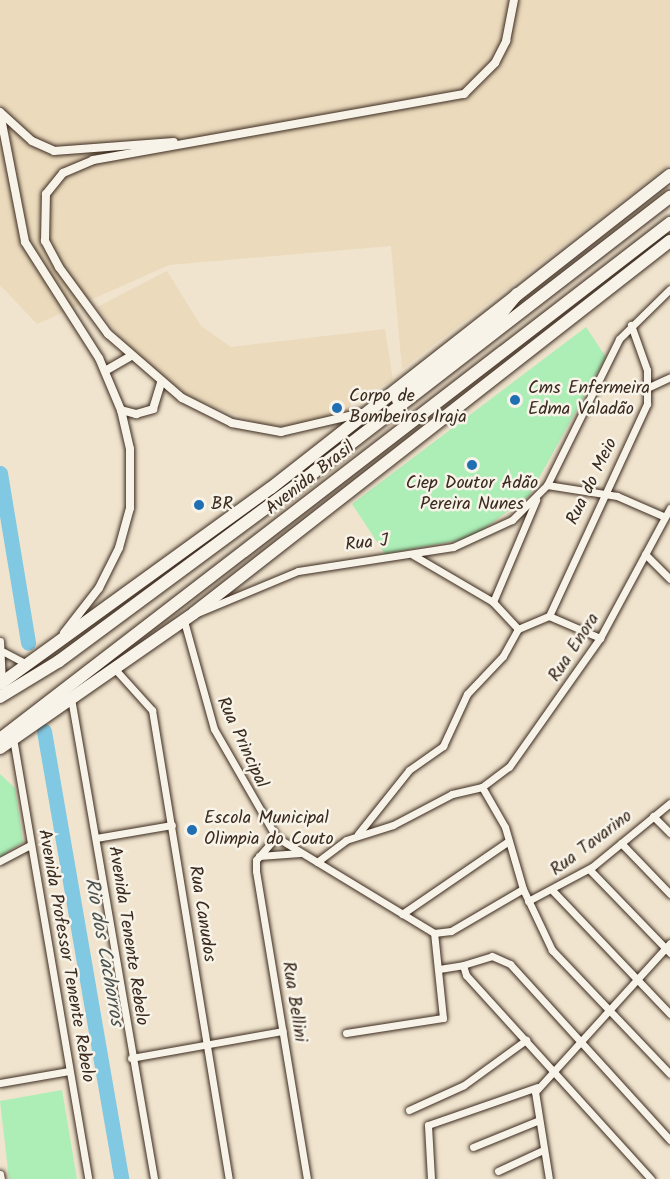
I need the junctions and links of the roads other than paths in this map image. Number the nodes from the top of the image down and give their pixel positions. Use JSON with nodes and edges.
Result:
{"nodes":[{"id":1,"x":514,"y":0,"type":"edge"},
{"id":2,"x":0,"y":112,"type":"edge"},
{"id":3,"x":180,"y":143,"type":"junction"},
{"id":4,"x":670,"y":175,"type":"edge"},
{"id":5,"x":670,"y":197,"type":"edge"},
{"id":6,"x":670,"y":223,"type":"edge"},
{"id":7,"x":670,"y":241,"type":"edge"},
{"id":8,"x":670,"y":289,"type":"edge"},
{"id":9,"x":517,"y":294,"type":"junction"},
{"id":10,"x":631,"y":325,"type":"junction"},
{"id":11,"x":131,"y":356,"type":"junction"},
{"id":12,"x":105,"y":370,"type":"junction"},
{"id":13,"x":670,"y":378,"type":"edge"},
{"id":14,"x":161,"y":382,"type":"junction"},
{"id":15,"x":649,"y":387,"type":"junction"},
{"id":16,"x":121,"y":410,"type":"junction"},
{"id":17,"x":368,"y":411,"type":"junction"},
{"id":18,"x":349,"y":446,"type":"junction"},
{"id":19,"x":547,"y":486,"type":"junction"},
{"id":20,"x":603,"y":493,"type":"junction"},
{"id":21,"x":537,"y":498,"type":"junction"},
{"id":22,"x":670,"y":508,"type":"edge"},
{"id":23,"x":665,"y":517,"type":"junction"},
{"id":24,"x":645,"y":554,"type":"junction"},
{"id":25,"x":413,"y":555,"type":"junction"},
{"id":26,"x":670,"y":579,"type":"edge"},
{"id":27,"x":493,"y":602,"type":"junction"},
{"id":28,"x":194,"y":613,"type":"junction"},
{"id":29,"x":549,"y":616,"type":"junction"},
{"id":30,"x":184,"y":621,"type":"junction"},
{"id":31,"x":518,"y":629,"type":"junction"},
{"id":32,"x":600,"y":638,"type":"junction"},
{"id":33,"x":0,"y":641,"type":"edge"},
{"id":34,"x":54,"y":645,"type":"junction"},
{"id":35,"x":3,"y":651,"type":"junction"},
{"id":36,"x":28,"y":665,"type":"junction"},
{"id":37,"x":114,"y":668,"type":"junction"},
{"id":38,"x":1,"y":684,"type":"edge"},
{"id":39,"x":0,"y":697,"type":"edge"},
{"id":40,"x":71,"y":698,"type":"junction"},
{"id":41,"x":6,"y":739,"type":"edge"},
{"id":42,"x":0,"y":748,"type":"edge"},
{"id":43,"x":483,"y":787,"type":"junction"},
{"id":44,"x":670,"y":803,"type":"edge"},
{"id":45,"x":653,"y":816,"type":"junction"},
{"id":46,"x":172,"y":825,"type":"junction"},
{"id":47,"x":670,"y":833,"type":"edge"},
{"id":48,"x":358,"y":834,"type":"junction"},
{"id":49,"x":276,"y":837,"type":"junction"},
{"id":50,"x":96,"y":838,"type":"junction"},
{"id":51,"x":507,"y":842,"type":"junction"},
{"id":52,"x":621,"y":843,"type":"junction"},
{"id":53,"x":30,"y":845,"type":"junction"},
{"id":54,"x":300,"y":853,"type":"junction"},
{"id":55,"x":259,"y":856,"type":"junction"},
{"id":56,"x":0,"y":861,"type":"edge"},
{"id":57,"x":317,"y":862,"type":"junction"},
{"id":58,"x":589,"y":868,"type":"junction"},
{"id":59,"x":523,"y":889,"type":"junction"},
{"id":60,"x":553,"y":891,"type":"junction"},
{"id":61,"x":670,"y":894,"type":"edge"},
{"id":62,"x":528,"y":901,"type":"junction"},
{"id":63,"x":402,"y":914,"type":"junction"},
{"id":64,"x":434,"y":933,"type":"junction"},
{"id":65,"x":668,"y":948,"type":"edge"},
{"id":66,"x":463,"y":965,"type":"junction"},
{"id":67,"x":439,"y":969,"type":"junction"},
{"id":68,"x":636,"y":978,"type":"junction"},
{"id":69,"x":609,"y":1011,"type":"junction"},
{"id":70,"x":670,"y":1014,"type":"edge"},
{"id":71,"x":283,"y":1031,"type":"junction"},
{"id":72,"x":346,"y":1034,"type":"dead end"},
{"id":73,"x":579,"y":1039,"type":"junction"},
{"id":74,"x":526,"y":1040,"type":"junction"},
{"id":75,"x":205,"y":1044,"type":"junction"},
{"id":76,"x":131,"y":1058,"type":"junction"},
{"id":77,"x":552,"y":1069,"type":"junction"},
{"id":78,"x":69,"y":1071,"type":"junction"},
{"id":79,"x":670,"y":1074,"type":"edge"},
{"id":80,"x":0,"y":1083,"type":"edge"},
{"id":81,"x":537,"y":1087,"type":"junction"},
{"id":82,"x":409,"y":1110,"type":"dead end"},
{"id":83,"x":537,"y":1121,"type":"junction"},
{"id":84,"x":670,"y":1140,"type":"edge"},
{"id":85,"x":473,"y":1148,"type":"dead end"},
{"id":86,"x":543,"y":1150,"type":"junction"},
{"id":87,"x":498,"y":1171,"type":"dead end"},
{"id":88,"x":0,"y":1174,"type":"edge"},
{"id":89,"x":1,"y":1179,"type":"edge"},
{"id":90,"x":88,"y":1179,"type":"edge"},
{"id":91,"x":154,"y":1179,"type":"edge"},
{"id":92,"x":230,"y":1179,"type":"edge"},
{"id":93,"x":307,"y":1179,"type":"edge"},
{"id":94,"x":431,"y":1179,"type":"edge"},
{"id":95,"x":549,"y":1179,"type":"edge"},
{"id":96,"x":651,"y":1179,"type":"edge"}],
"edges":[{"from":1,"to":3,"type":"street"},
{"from":2,"to":3,"type":"street"},
{"from":2,"to":12,"type":"street"},
{"from":3,"to":11,"type":"street"},
{"from":4,"to":9,"type":"highway","name":"Avenida Brasil"},
{"from":5,"to":18,"type":"highway","name":"Avenida Brasil"},
{"from":6,"to":41,"type":"highway","name":"Avenida Brasil"},
{"from":7,"to":28,"type":"highway","name":"Avenida Brasil"},
{"from":8,"to":10,"type":"street","name":"Rua J"},
{"from":9,"to":17,"type":"highway","name":"Avenida Brasil"},
{"from":9,"to":18,"type":"highway"},
{"from":10,"to":15,"type":"street","name":"Rua do Meio"},
{"from":10,"to":19,"type":"street","name":"Rua J"},
{"from":11,"to":12,"type":"street"},
{"from":11,"to":14,"type":"street"},
{"from":12,"to":16,"type":"street"},
{"from":13,"to":15,"type":"street"},
{"from":14,"to":16,"type":"street"},
{"from":14,"to":17,"type":"street"},
{"from":15,"to":20,"type":"street","name":"Rua do Meio"},
{"from":16,"to":34,"type":"street"},
{"from":17,"to":34,"type":"highway","name":"Avenida Brasil"},
{"from":18,"to":39,"type":"highway","name":"Avenida Brasil"},
{"from":19,"to":20,"type":"street"},
{"from":19,"to":21,"type":"street","name":"Rua J"},
{"from":20,"to":23,"type":"street"},
{"from":20,"to":29,"type":"street","name":"Rua do Meio"},
{"from":21,"to":25,"type":"street","name":"Rua J"},
{"from":21,"to":27,"type":"street","name":"Rua J"},
{"from":22,"to":23,"type":"street","name":"Rua Enora"},
{"from":23,"to":24,"type":"street","name":"Rua Enora"},
{"from":24,"to":26,"type":"street"},
{"from":24,"to":32,"type":"street","name":"Rua Enora"},
{"from":25,"to":27,"type":"street"},
{"from":25,"to":28,"type":"street","name":"Rua J"},
{"from":27,"to":31,"type":"street"},
{"from":28,"to":30,"type":"highway","name":"Avenida Brasil"},
{"from":29,"to":31,"type":"street"},
{"from":29,"to":32,"type":"street"},
{"from":30,"to":37,"type":"highway","name":"Avenida Brasil"},
{"from":30,"to":49,"type":"street","name":"Rua Principal"},
{"from":31,"to":48,"type":"street"},
{"from":32,"to":43,"type":"street","name":"Rua Enora"},
{"from":33,"to":35,"type":"street"},
{"from":34,"to":36,"type":"highway","name":"Avenida Brasil"},
{"from":35,"to":36,"type":"street"},
{"from":35,"to":38,"type":"street"},
{"from":36,"to":38,"type":"highway","name":"Avenida Brasil"},
{"from":37,"to":40,"type":"highway","name":"Avenida Brasil"},
{"from":37,"to":46,"type":"street","name":"Rua Canudos"},
{"from":40,"to":41,"type":"highway","name":"Avenida Brasil"},
{"from":40,"to":50,"type":"street","name":"Avenida Tenente Rebelo"},
{"from":41,"to":42,"type":"highway","name":"Avenida Brasil"},
{"from":41,"to":53,"type":"street","name":"Avenida Professor Tenente Rebelo"},
{"from":43,"to":48,"type":"street"},
{"from":43,"to":51,"type":"street"},
{"from":44,"to":45,"type":"street","name":"Rua Tavarino"},
{"from":45,"to":47,"type":"street"},
{"from":45,"to":52,"type":"street","name":"Rua Tavarino"},
{"from":46,"to":50,"type":"street"},
{"from":46,"to":75,"type":"street","name":"Rua Canudos"},
{"from":48,"to":57,"type":"street"},
{"from":49,"to":54,"type":"street"},
{"from":49,"to":55,"type":"street"},
{"from":50,"to":76,"type":"street","name":"Avenida Tenente Rebelo"},
{"from":51,"to":59,"type":"street"},
{"from":51,"to":63,"type":"street"},
{"from":52,"to":58,"type":"street","name":"Rua Tavarino"},
{"from":52,"to":61,"type":"street"},
{"from":53,"to":56,"type":"street"},
{"from":53,"to":78,"type":"street","name":"Avenida Professor Tenente Rebelo"},
{"from":54,"to":55,"type":"street"},
{"from":54,"to":57,"type":"street"},
{"from":55,"to":71,"type":"street","name":"Rua Bellini"},
{"from":57,"to":63,"type":"street"},
{"from":58,"to":60,"type":"street","name":"Rua Tavarino"},
{"from":58,"to":65,"type":"street"},
{"from":59,"to":62,"type":"street"},
{"from":59,"to":64,"type":"street"},
{"from":60,"to":62,"type":"street","name":"Rua Tavarino"},
{"from":60,"to":68,"type":"street"},
{"from":62,"to":69,"type":"street"},
{"from":63,"to":64,"type":"street"},
{"from":64,"to":67,"type":"street"},
{"from":65,"to":68,"type":"street"},
{"from":66,"to":67,"type":"street"},
{"from":66,"to":73,"type":"street"},
{"from":66,"to":74,"type":"street"},
{"from":67,"to":72,"type":"street"},
{"from":68,"to":69,"type":"street"},
{"from":68,"to":70,"type":"street"},
{"from":69,"to":73,"type":"street"},
{"from":69,"to":79,"type":"street"},
{"from":71,"to":75,"type":"street"},
{"from":71,"to":93,"type":"street","name":"Rua Bellini"},
{"from":73,"to":77,"type":"street"},
{"from":73,"to":84,"type":"street"},
{"from":74,"to":77,"type":"street"},
{"from":74,"to":82,"type":"street"},
{"from":75,"to":76,"type":"street"},
{"from":75,"to":92,"type":"street","name":"Rua Canudos"},
{"from":76,"to":91,"type":"street","name":"Avenida Tenente Rebelo"},
{"from":77,"to":81,"type":"street"},
{"from":77,"to":96,"type":"street"},
{"from":78,"to":80,"type":"street"},
{"from":78,"to":90,"type":"street","name":"Avenida Professor Tenente Rebelo"},
{"from":81,"to":83,"type":"street"},
{"from":81,"to":94,"type":"street"},
{"from":83,"to":85,"type":"street"},
{"from":83,"to":86,"type":"street"},
{"from":86,"to":87,"type":"street"},
{"from":86,"to":95,"type":"street"},
{"from":88,"to":89,"type":"street"}]}
